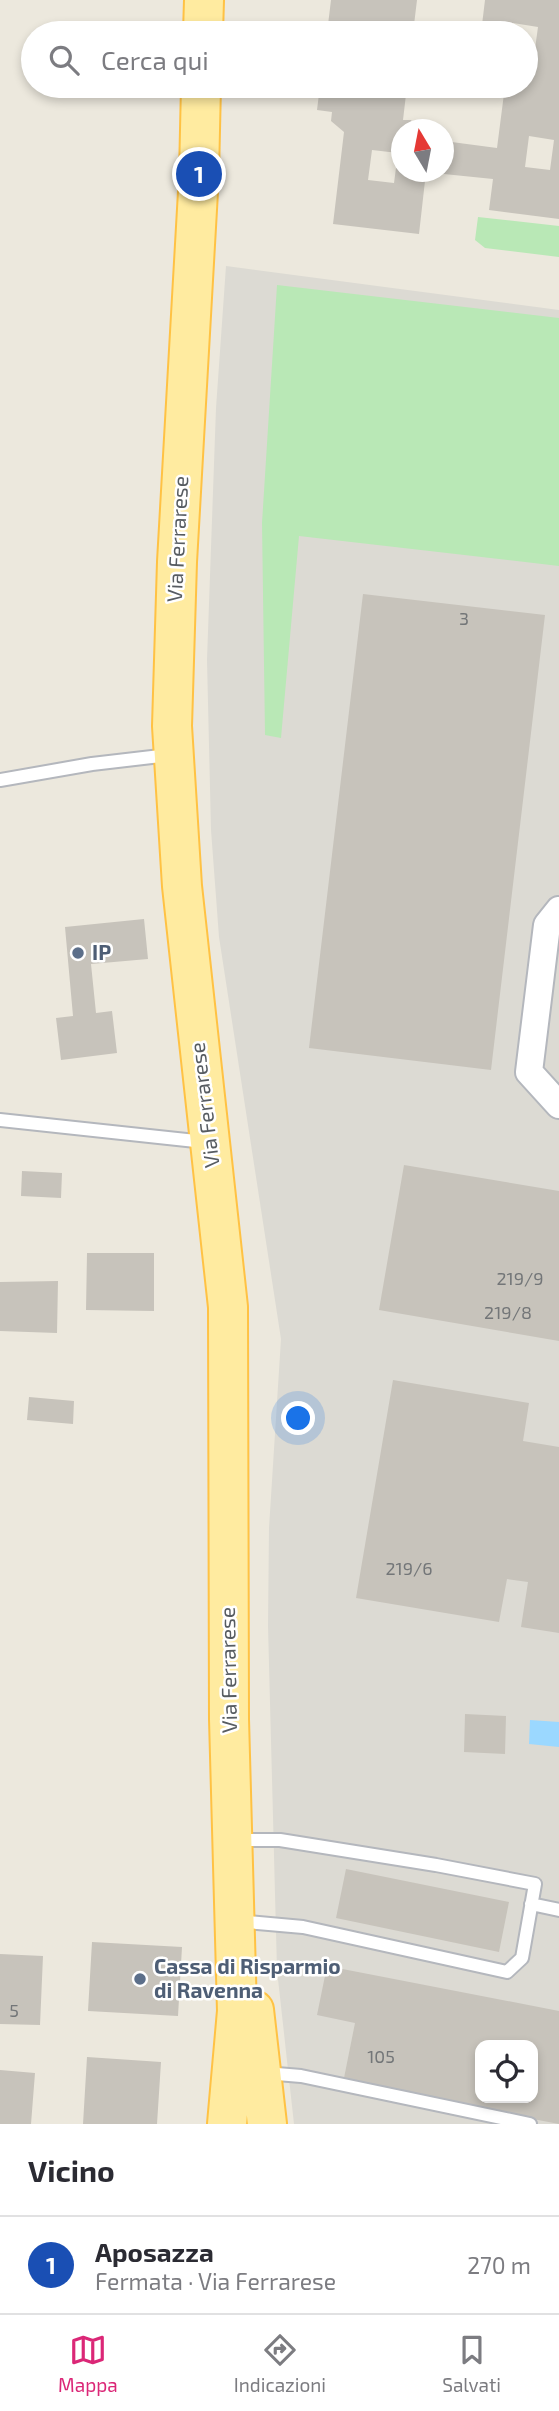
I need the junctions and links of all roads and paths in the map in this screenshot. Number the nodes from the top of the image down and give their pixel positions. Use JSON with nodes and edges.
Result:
{"nodes":[{"id":1,"x":204,"y":0,"type":"edge"},
{"id":2,"x":203,"y":21,"type":"edge"},
{"id":3,"x":201,"y":98,"type":"edge"},
{"id":4,"x":173,"y":754,"type":"junction"},
{"id":5,"x":0,"y":780,"type":"edge"},
{"id":6,"x":559,"y":910,"type":"edge"},
{"id":7,"x":559,"y":1105,"type":"edge"},
{"id":8,"x":0,"y":1120,"type":"edge"},
{"id":9,"x":210,"y":1143,"type":"junction"},
{"id":10,"x":234,"y":1853,"type":"junction"},
{"id":11,"x":531,"y":1904,"type":"junction"},
{"id":12,"x":559,"y":1910,"type":"edge"},
{"id":13,"x":247,"y":1922,"type":"junction"},
{"id":14,"x":261,"y":2073,"type":"junction"},
{"id":15,"x":227,"y":2124,"type":"edge"},
{"id":16,"x":267,"y":2124,"type":"edge"},
{"id":17,"x":530,"y":2124,"type":"edge"}],
"edges":[{"from":1,"to":2,"type":"main road"},
{"from":3,"to":4,"type":"main road","name":"Via Ferrarese"},
{"from":4,"to":5,"type":"lane"},
{"from":4,"to":9,"type":"main road","name":"Via Ferrarese"},
{"from":6,"to":7,"type":"street"},
{"from":8,"to":9,"type":"lane"},
{"from":9,"to":10,"type":"main road","name":"Via Ferrarese"},
{"from":10,"to":11,"type":"lane"},
{"from":10,"to":13,"type":"main road"},
{"from":10,"to":15,"type":"main road","name":"Via Ferrarese"},
{"from":11,"to":12,"type":"lane"},
{"from":11,"to":13,"type":"lane"},
{"from":13,"to":14,"type":"main road"},
{"from":14,"to":16,"type":"main road"},
{"from":14,"to":17,"type":"lane"}]}
